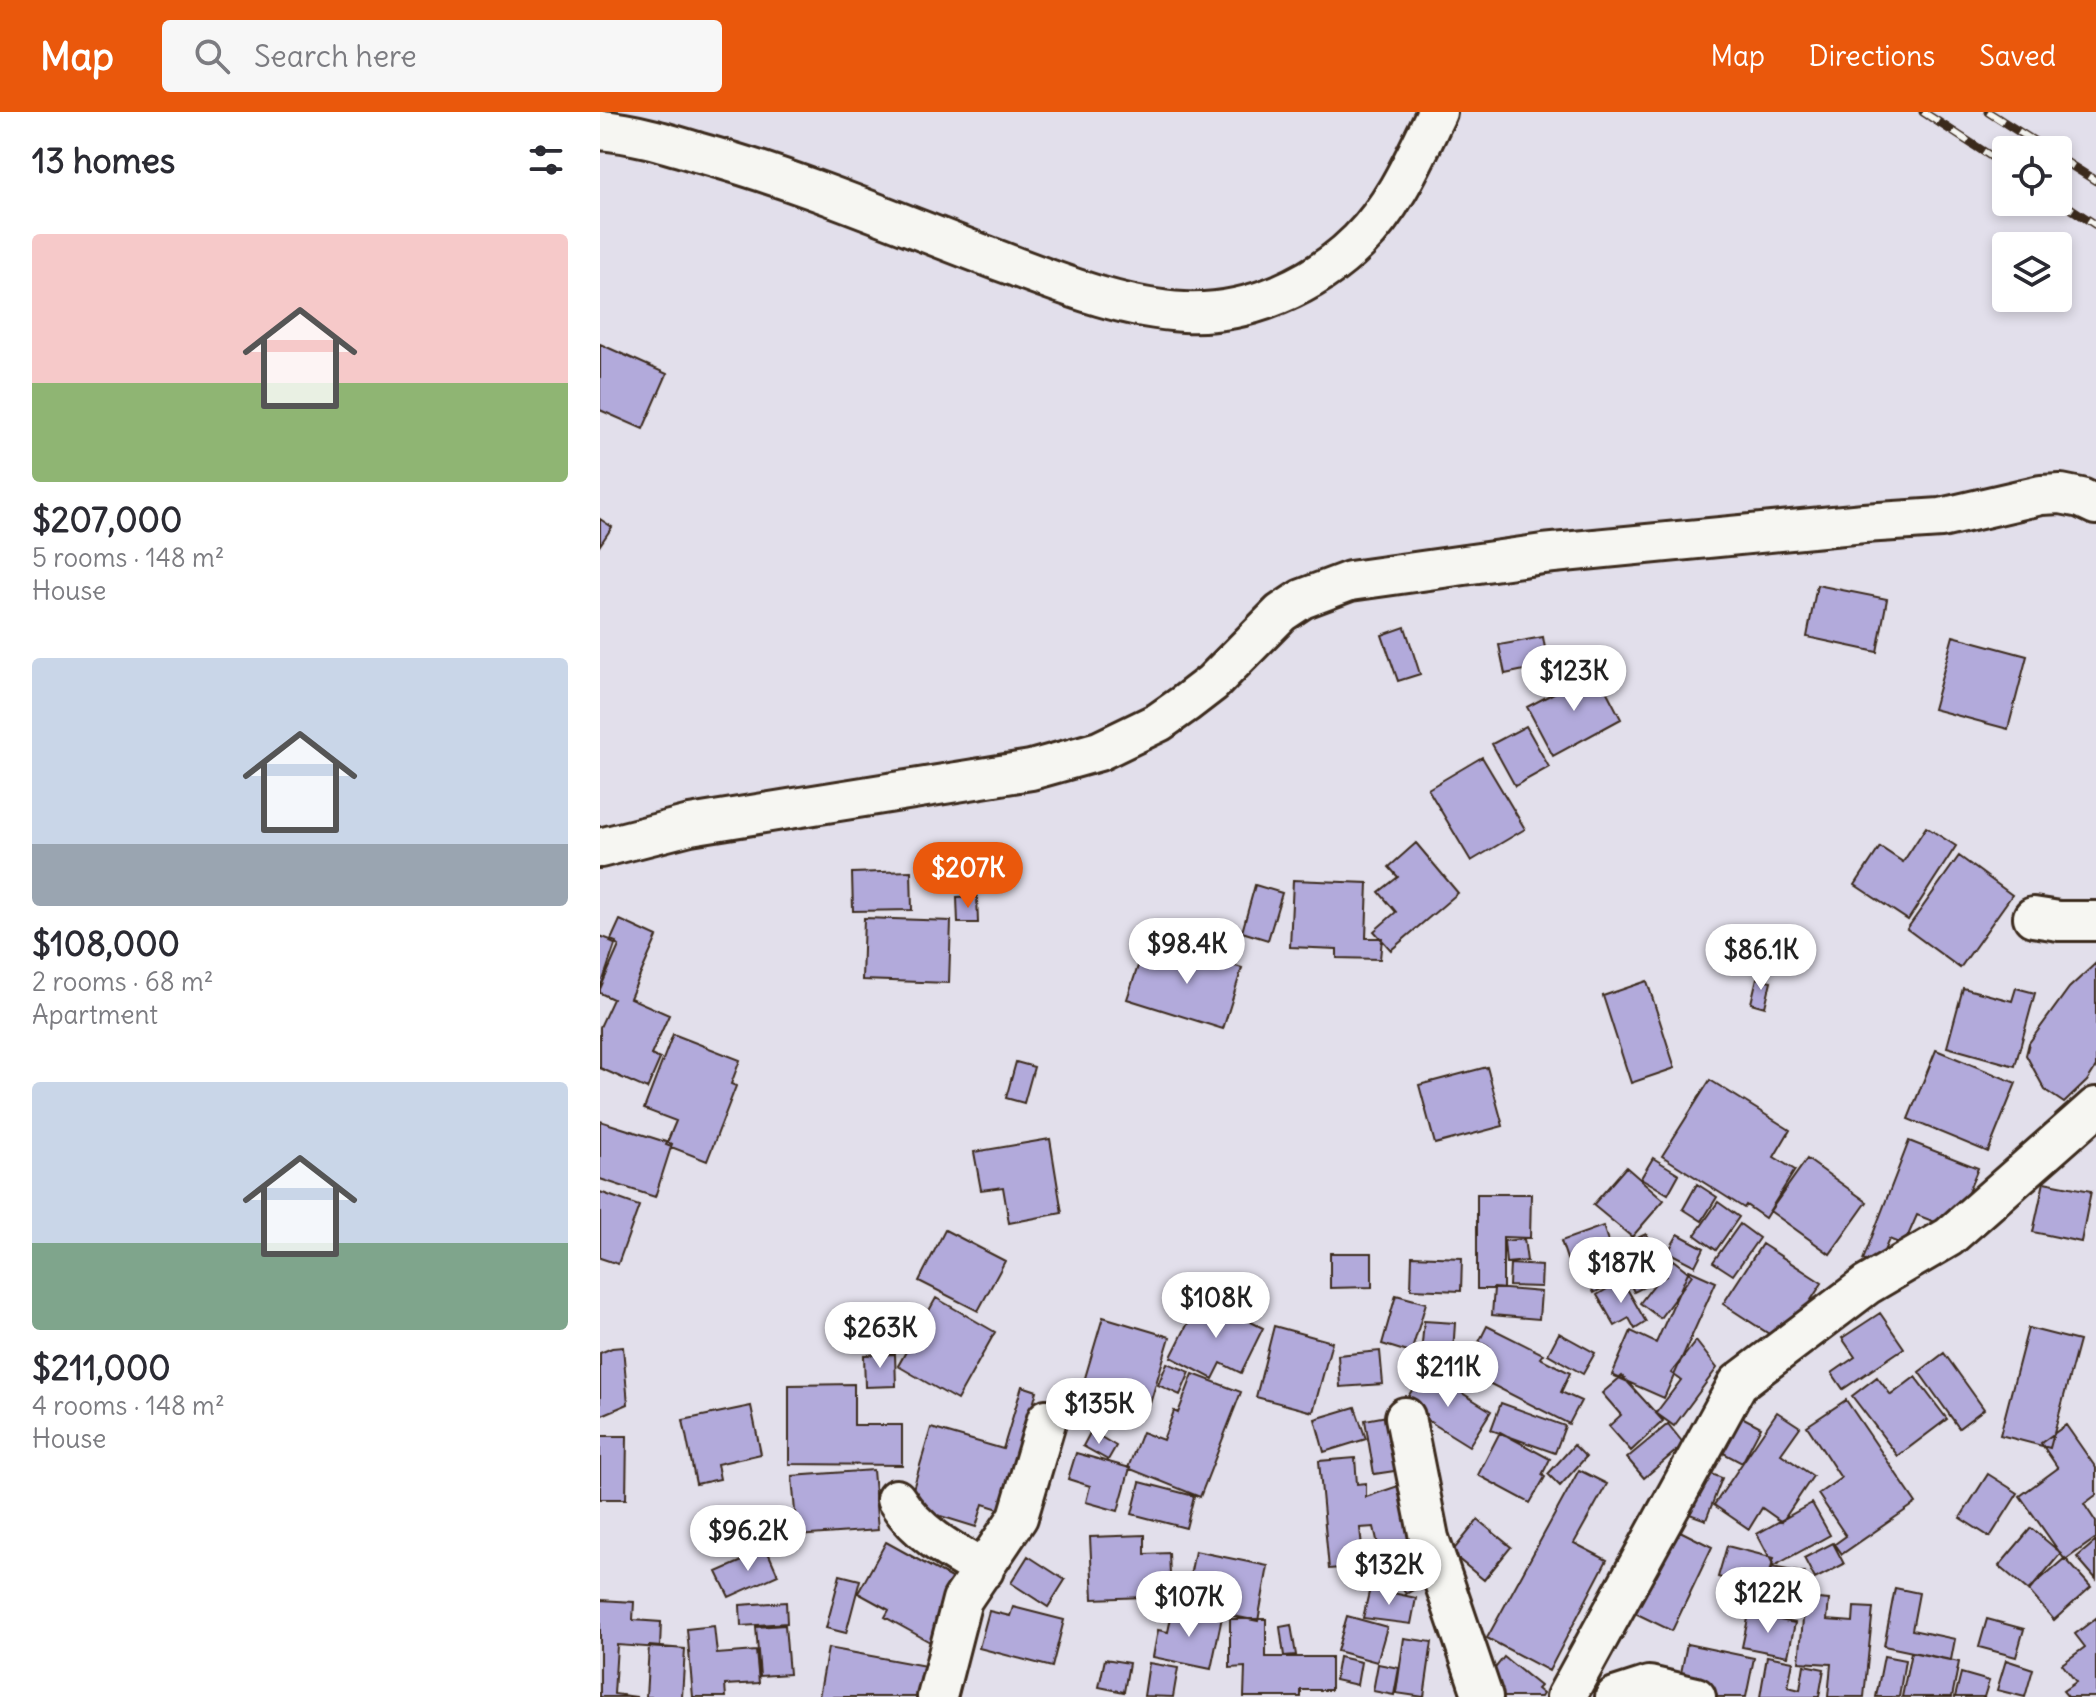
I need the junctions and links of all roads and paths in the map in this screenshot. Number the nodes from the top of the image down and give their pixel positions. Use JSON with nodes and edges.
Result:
{"nodes":[{"id":1,"x":1437,"y":112,"type":"edge"},
{"id":2,"x":600,"y":130,"type":"edge"},
{"id":3,"x":2096,"y":505,"type":"edge"},
{"id":4,"x":600,"y":848,"type":"edge"},
{"id":5,"x":2033,"y":917,"type":"dead end"},
{"id":6,"x":2096,"y":921,"type":"edge"},
{"id":7,"x":2096,"y":1107,"type":"edge"},
{"id":8,"x":1405,"y":1417,"type":"dead end"},
{"id":9,"x":1047,"y":1419,"type":"dead end"},
{"id":10,"x":896,"y":1499,"type":"dead end"},
{"id":11,"x":984,"y":1570,"type":"junction"},
{"id":12,"x":937,"y":1697,"type":"edge"},
{"id":13,"x":1483,"y":1697,"type":"edge"},
{"id":14,"x":1566,"y":1697,"type":"edge"},
{"id":15,"x":1615,"y":1697,"type":"edge"},
{"id":16,"x":1696,"y":1697,"type":"edge"}],
"edges":[{"from":1,"to":2,"type":"street"},
{"from":3,"to":4,"type":"street"},
{"from":5,"to":6,"type":"street"},
{"from":7,"to":14,"type":"street"},
{"from":8,"to":13,"type":"street"},
{"from":9,"to":11,"type":"street"},
{"from":10,"to":11,"type":"street"},
{"from":11,"to":12,"type":"street"},
{"from":15,"to":16,"type":"street"}]}
